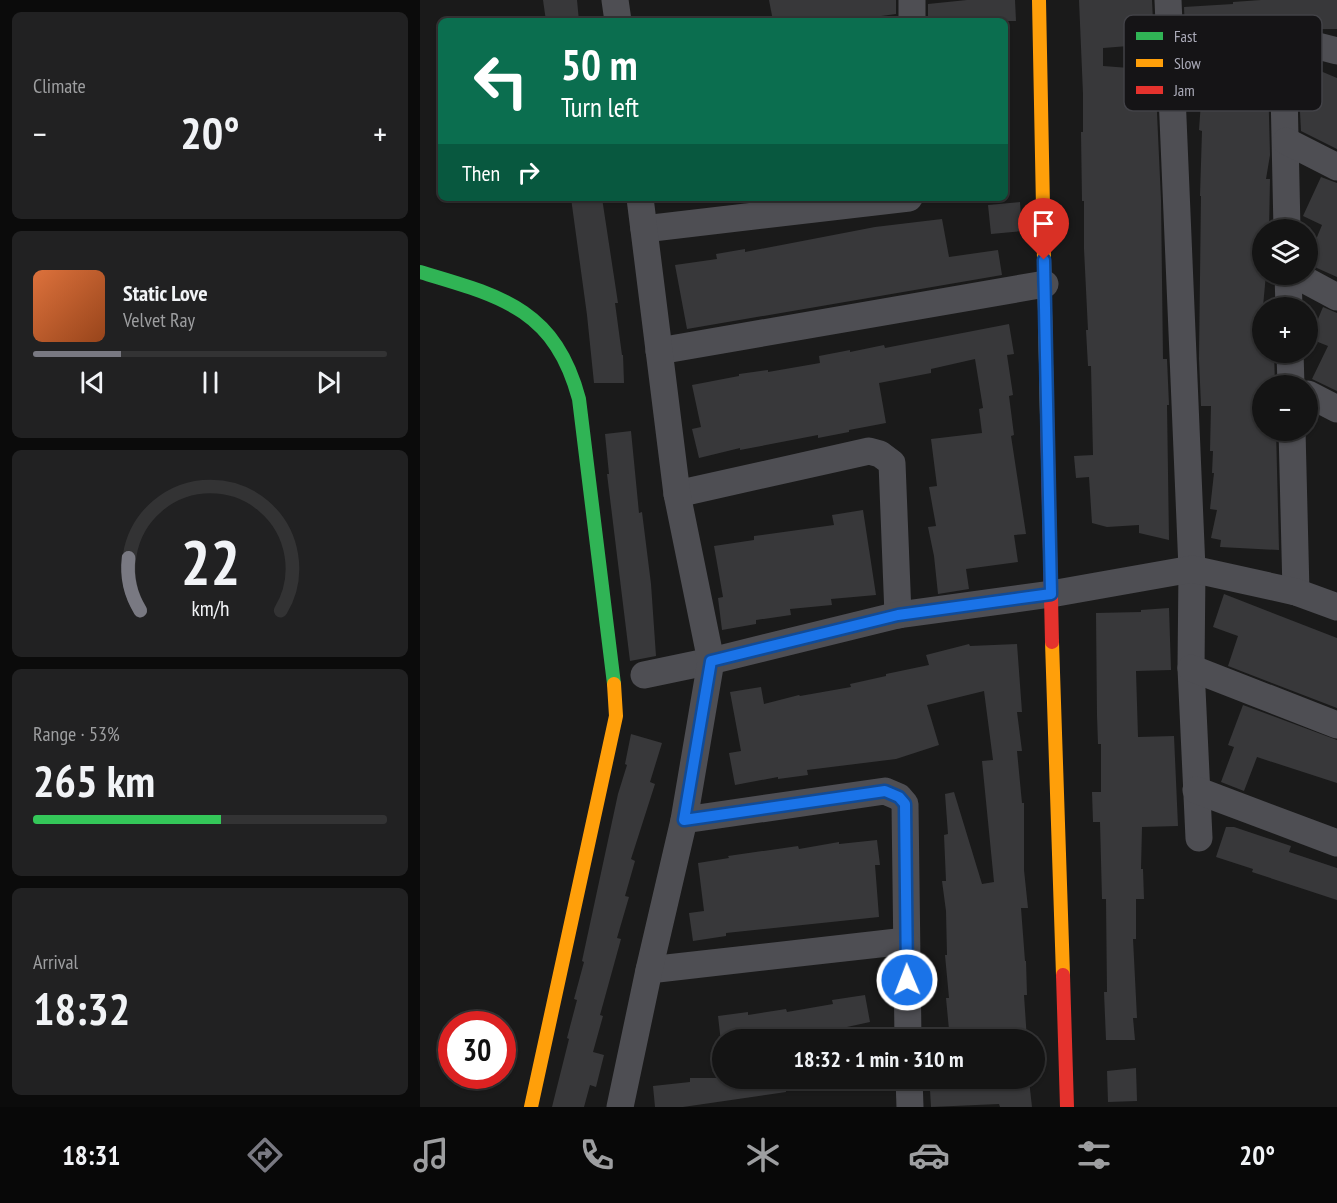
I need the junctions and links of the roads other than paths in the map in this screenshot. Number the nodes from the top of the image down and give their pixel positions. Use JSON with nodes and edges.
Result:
{"nodes":[{"id":1,"x":615,"y":0,"type":"edge"},
{"id":2,"x":912,"y":0,"type":"edge"},
{"id":3,"x":1039,"y":0,"type":"edge"},
{"id":4,"x":1168,"y":0,"type":"edge"},
{"id":5,"x":1169,"y":15,"type":"edge"},
{"id":6,"x":618,"y":18,"type":"edge"},
{"id":7,"x":912,"y":18,"type":"edge"},
{"id":8,"x":1322,"y":47,"type":"edge"},
{"id":9,"x":1337,"y":51,"type":"edge"},
{"id":10,"x":1173,"y":111,"type":"edge"},
{"id":11,"x":1285,"y":111,"type":"edge"},
{"id":12,"x":1286,"y":141,"type":"junction"},
{"id":13,"x":1337,"y":167,"type":"edge"},
{"id":14,"x":640,"y":201,"type":"edge"},
{"id":15,"x":883,"y":201,"type":"edge"},
{"id":16,"x":1287,"y":219,"type":"edge"},
{"id":17,"x":644,"y":229,"type":"junction"},
{"id":18,"x":420,"y":272,"type":"edge"},
{"id":19,"x":1045,"y":284,"type":"junction"},
{"id":20,"x":1315,"y":285,"type":"edge"},
{"id":21,"x":1337,"y":297,"type":"edge"},
{"id":22,"x":659,"y":351,"type":"junction"},
{"id":23,"x":1318,"y":399,"type":"edge"},
{"id":24,"x":1337,"y":409,"type":"edge"},
{"id":25,"x":1292,"y":441,"type":"edge"},
{"id":26,"x":677,"y":494,"type":"junction"},
{"id":27,"x":1192,"y":569,"type":"junction"},
{"id":28,"x":1296,"y":592,"type":"junction"},
{"id":29,"x":1051,"y":594,"type":"junction"},
{"id":30,"x":1337,"y":607,"type":"edge"},
{"id":31,"x":898,"y":615,"type":"junction"},
{"id":32,"x":711,"y":661,"type":"junction"},
{"id":33,"x":1191,"y":668,"type":"junction"},
{"id":34,"x":644,"y":675,"type":"dead end"},
{"id":35,"x":1337,"y":725,"type":"edge"},
{"id":36,"x":1196,"y":790,"type":"junction"},
{"id":37,"x":684,"y":820,"type":"junction"},
{"id":38,"x":1199,"y":838,"type":"dead end"},
{"id":39,"x":1337,"y":843,"type":"edge"},
{"id":40,"x":906,"y":941,"type":"junction"},
{"id":41,"x":649,"y":970,"type":"junction"},
{"id":42,"x":908,"y":1029,"type":"edge"},
{"id":43,"x":909,"y":1089,"type":"edge"},
{"id":44,"x":531,"y":1107,"type":"edge"},
{"id":45,"x":620,"y":1107,"type":"edge"},
{"id":46,"x":910,"y":1107,"type":"edge"},
{"id":47,"x":1066,"y":1107,"type":"edge"}],
"edges":[{"from":1,"to":6,"type":"street"},
{"from":2,"to":7,"type":"street"},
{"from":3,"to":19,"type":"street"},
{"from":4,"to":5,"type":"street"},
{"from":8,"to":9,"type":"street"},
{"from":10,"to":27,"type":"street"},
{"from":11,"to":12,"type":"street"},
{"from":12,"to":13,"type":"street"},
{"from":12,"to":16,"type":"street"},
{"from":14,"to":17,"type":"street"},
{"from":15,"to":17,"type":"street"},
{"from":17,"to":22,"type":"street"},
{"from":18,"to":44,"type":"street"},
{"from":19,"to":22,"type":"street"},
{"from":19,"to":29,"type":"street"},
{"from":20,"to":21,"type":"street"},
{"from":22,"to":26,"type":"street"},
{"from":23,"to":24,"type":"street"},
{"from":25,"to":28,"type":"street"},
{"from":26,"to":31,"type":"street"},
{"from":26,"to":32,"type":"street"},
{"from":27,"to":28,"type":"street"},
{"from":27,"to":29,"type":"street"},
{"from":27,"to":33,"type":"street"},
{"from":28,"to":30,"type":"street"},
{"from":29,"to":31,"type":"street"},
{"from":29,"to":47,"type":"street"},
{"from":31,"to":32,"type":"street"},
{"from":32,"to":34,"type":"street"},
{"from":32,"to":37,"type":"street"},
{"from":33,"to":35,"type":"street"},
{"from":33,"to":36,"type":"street"},
{"from":36,"to":38,"type":"street"},
{"from":36,"to":39,"type":"street"},
{"from":37,"to":40,"type":"street"},
{"from":37,"to":41,"type":"street"},
{"from":40,"to":41,"type":"street"},
{"from":40,"to":42,"type":"street"},
{"from":41,"to":45,"type":"street"},
{"from":43,"to":46,"type":"street"}]}
